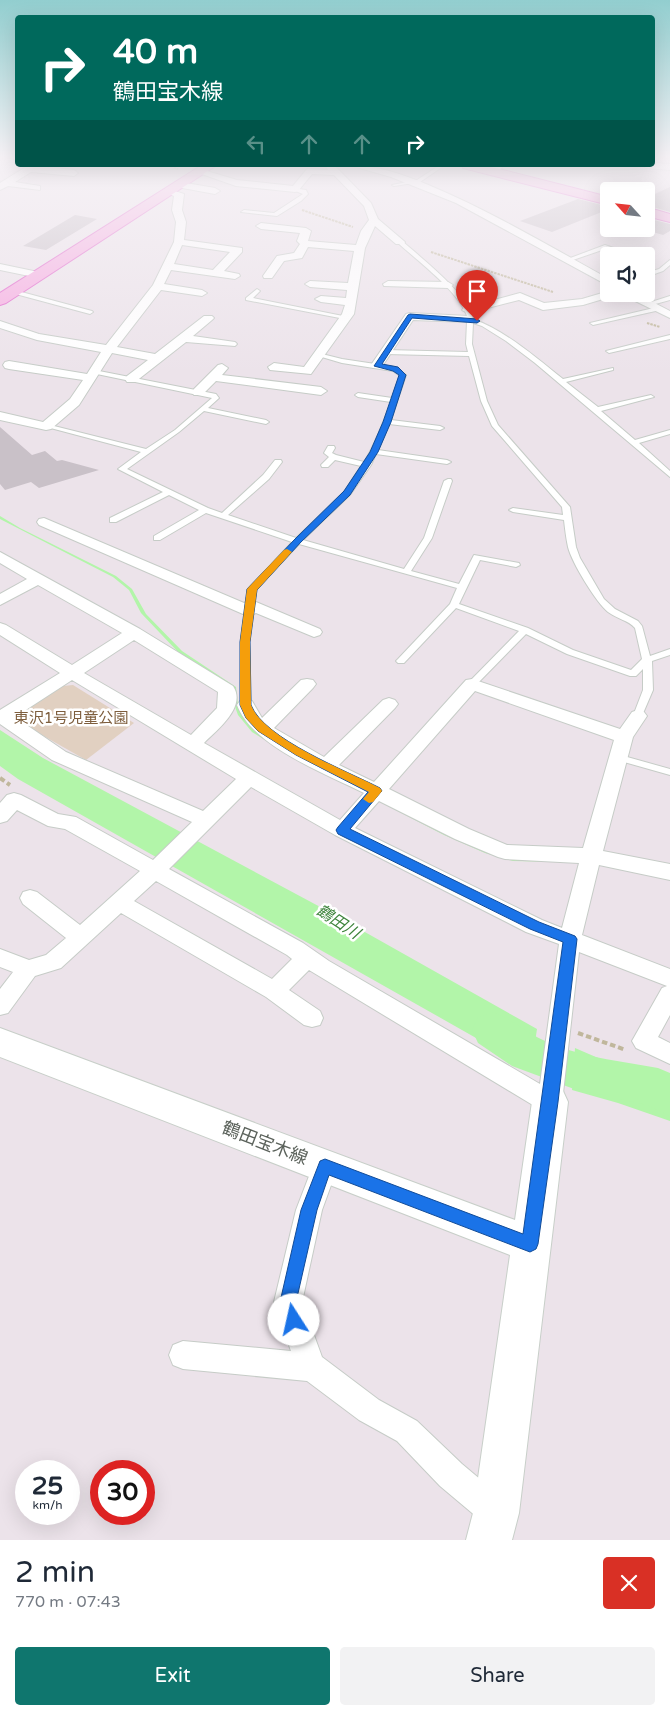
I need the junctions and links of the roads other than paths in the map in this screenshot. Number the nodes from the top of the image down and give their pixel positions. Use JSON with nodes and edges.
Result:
{"nodes":[{"id":1,"x":104,"y":229,"type":"edge"},
{"id":2,"x":107,"y":229,"type":"edge"},
{"id":3,"x":181,"y":229,"type":"edge"},
{"id":4,"x":286,"y":229,"type":"edge"},
{"id":5,"x":384,"y":229,"type":"edge"},
{"id":6,"x":510,"y":229,"type":"edge"},
{"id":7,"x":366,"y":231,"type":"edge"},
{"id":8,"x":179,"y":242,"type":"junction"},
{"id":9,"x":400,"y":242,"type":"joint"},
{"id":10,"x":305,"y":244,"type":"junction"},
{"id":11,"x":360,"y":248,"type":"junction"},
{"id":12,"x":600,"y":248,"type":"edge"},
{"id":13,"x":0,"y":257,"type":"edge"},
{"id":14,"x":568,"y":260,"type":"junction"},
{"id":15,"x":670,"y":262,"type":"edge"},
{"id":16,"x":0,"y":266,"type":"edge"},
{"id":17,"x":166,"y":266,"type":"junction"},
{"id":18,"x":655,"y":272,"type":"edge"},
{"id":19,"x":216,"y":273,"type":"junction"},
{"id":20,"x":32,"y":274,"type":"junction"},
{"id":21,"x":235,"y":276,"type":"dead end"},
{"id":22,"x":268,"y":276,"type":"dead end"},
{"id":23,"x":600,"y":278,"type":"edge"},
{"id":24,"x":310,"y":284,"type":"dead end"},
{"id":25,"x":388,"y":284,"type":"dead end"},
{"id":26,"x":448,"y":285,"type":"junction"},
{"id":27,"x":158,"y":286,"type":"junction"},
{"id":28,"x":352,"y":287,"type":"junction"},
{"id":29,"x":7,"y":290,"type":"edge"},
{"id":30,"x":257,"y":291,"type":"dead end"},
{"id":31,"x":202,"y":293,"type":"dead end"},
{"id":32,"x":600,"y":297,"type":"edge"},
{"id":33,"x":670,"y":298,"type":"edge"},
{"id":34,"x":321,"y":299,"type":"dead end"},
{"id":35,"x":0,"y":300,"type":"edge"},
{"id":36,"x":351,"y":302,"type":"junction"},
{"id":37,"x":644,"y":302,"type":"edge"},
{"id":38,"x":648,"y":304,"type":"junction"},
{"id":39,"x":658,"y":309,"type":"junction"},
{"id":40,"x":90,"y":312,"type":"dead end"},
{"id":41,"x":468,"y":314,"type":"junction"},
{"id":42,"x":670,"y":315,"type":"edge"},
{"id":43,"x":346,"y":317,"type":"junction"},
{"id":44,"x":208,"y":318,"type":"dead end"},
{"id":45,"x":593,"y":323,"type":"dead end"},
{"id":46,"x":0,"y":324,"type":"edge"},
{"id":47,"x":670,"y":337,"type":"edge"},
{"id":48,"x":184,"y":338,"type":"junction"},
{"id":49,"x":231,"y":344,"type":"dead end"},
{"id":50,"x":109,"y":349,"type":"junction"},
{"id":51,"x":609,"y":351,"type":"dead end"},
{"id":52,"x":386,"y":352,"type":"junction"},
{"id":53,"x":472,"y":354,"type":"junction"},
{"id":54,"x":318,"y":355,"type":"junction"},
{"id":55,"x":159,"y":358,"type":"junction"},
{"id":56,"x":9,"y":365,"type":"dead end"},
{"id":57,"x":377,"y":366,"type":"junction"},
{"id":58,"x":223,"y":367,"type":"dead end"},
{"id":59,"x":274,"y":367,"type":"dead end"},
{"id":60,"x":611,"y":370,"type":"dead end"},
{"id":61,"x":92,"y":375,"type":"junction"},
{"id":62,"x":212,"y":377,"type":"junction"},
{"id":63,"x":131,"y":379,"type":"junction"},
{"id":64,"x":561,"y":381,"type":"junction"},
{"id":65,"x":321,"y":391,"type":"dead end"},
{"id":66,"x":198,"y":392,"type":"junction"},
{"id":67,"x":358,"y":395,"type":"dead end"},
{"id":68,"x":651,"y":397,"type":"dead end"},
{"id":69,"x":394,"y":400,"type":"junction"},
{"id":70,"x":203,"y":409,"type":"junction"},
{"id":71,"x":595,"y":410,"type":"junction"},
{"id":72,"x":0,"y":416,"type":"edge"},
{"id":73,"x":266,"y":422,"type":"dead end"},
{"id":74,"x":387,"y":422,"type":"junction"},
{"id":75,"x":46,"y":426,"type":"junction"},
{"id":76,"x":440,"y":428,"type":"dead end"},
{"id":77,"x":670,"y":432,"type":"edge"},
{"id":78,"x":634,"y":442,"type":"junction"},
{"id":79,"x":332,"y":448,"type":"dead end"},
{"id":80,"x":148,"y":452,"type":"junction"},
{"id":81,"x":374,"y":452,"type":"junction"},
{"id":82,"x":333,"y":457,"type":"junction"},
{"id":83,"x":278,"y":462,"type":"dead end"},
{"id":84,"x":447,"y":462,"type":"dead end"},
{"id":85,"x":367,"y":464,"type":"junction"},
{"id":86,"x":325,"y":466,"type":"dead end"},
{"id":87,"x":670,"y":475,"type":"edge"},
{"id":88,"x":448,"y":481,"type":"dead end"},
{"id":89,"x":169,"y":492,"type":"junction"},
{"id":90,"x":205,"y":510,"type":"junction"},
{"id":91,"x":513,"y":510,"type":"dead end"},
{"id":92,"x":223,"y":516,"type":"junction"},
{"id":93,"x":568,"y":518,"type":"junction"},
{"id":94,"x":113,"y":520,"type":"dead end"},
{"id":95,"x":44,"y":522,"type":"dead end"},
{"id":96,"x":157,"y":538,"type":"dead end"},
{"id":97,"x":298,"y":540,"type":"junction"},
{"id":98,"x":0,"y":557,"type":"edge"},
{"id":99,"x":516,"y":565,"type":"dead end"},
{"id":100,"x":408,"y":571,"type":"junction"},
{"id":101,"x":38,"y":579,"type":"junction"},
{"id":102,"x":462,"y":587,"type":"junction"},
{"id":103,"x":0,"y":600,"type":"edge"},
{"id":104,"x":454,"y":606,"type":"junction"},
{"id":105,"x":249,"y":608,"type":"junction"},
{"id":106,"x":0,"y":628,"type":"edge"},
{"id":107,"x":525,"y":630,"type":"junction"},
{"id":108,"x":314,"y":632,"type":"dead end"},
{"id":109,"x":134,"y":633,"type":"junction"},
{"id":110,"x":670,"y":652,"type":"edge"},
{"id":111,"x":647,"y":660,"type":"junction"},
{"id":112,"x":401,"y":661,"type":"dead end"},
{"id":113,"x":72,"y":673,"type":"junction"},
{"id":114,"x":307,"y":684,"type":"dead end"},
{"id":115,"x":472,"y":684,"type":"junction"},
{"id":116,"x":389,"y":704,"type":"dead end"},
{"id":117,"x":246,"y":705,"type":"joint"},
{"id":118,"x":638,"y":716,"type":"joint"},
{"id":119,"x":1,"y":717,"type":"edge"},
{"id":120,"x":262,"y":729,"type":"junction"},
{"id":121,"x":624,"y":738,"type":"junction"},
{"id":122,"x":193,"y":744,"type":"junction"},
{"id":123,"x":620,"y":758,"type":"junction"},
{"id":124,"x":326,"y":766,"type":"junction"},
{"id":125,"x":670,"y":772,"type":"edge"},
{"id":126,"x":249,"y":778,"type":"junction"},
{"id":127,"x":376,"y":791,"type":"junction"},
{"id":128,"x":0,"y":816,"type":"edge"},
{"id":129,"x":208,"y":821,"type":"junction"},
{"id":130,"x":342,"y":830,"type":"junction"},
{"id":131,"x":591,"y":856,"type":"junction"},
{"id":132,"x":156,"y":869,"type":"junction"},
{"id":133,"x":670,"y":872,"type":"edge"},
{"id":134,"x":30,"y":898,"type":"dead end"},
{"id":135,"x":120,"y":902,"type":"junction"},
{"id":136,"x":80,"y":937,"type":"junction"},
{"id":137,"x":570,"y":939,"type":"junction"},
{"id":138,"x":308,"y":957,"type":"junction"},
{"id":139,"x":0,"y":958,"type":"edge"},
{"id":140,"x":28,"y":969,"type":"junction"},
{"id":141,"x":670,"y":978,"type":"edge"},
{"id":142,"x":274,"y":991,"type":"junction"},
{"id":143,"x":670,"y":994,"type":"edge"},
{"id":144,"x":0,"y":1006,"type":"edge"},
{"id":145,"x":312,"y":1018,"type":"dead end"},
{"id":146,"x":0,"y":1042,"type":"edge"},
{"id":147,"x":670,"y":1054,"type":"edge"},
{"id":148,"x":550,"y":1102,"type":"junction"},
{"id":149,"x":325,"y":1166,"type":"junction"},
{"id":150,"x":530,"y":1244,"type":"junction"},
{"id":151,"x":182,"y":1355,"type":"dead end"},
{"id":152,"x":312,"y":1367,"type":"junction"},
{"id":153,"x":493,"y":1526,"type":"edge"}],
"edges":[{"from":1,"to":20,"type":"main road"},
{"from":2,"to":20,"type":"main road"},
{"from":3,"to":8,"type":"street"},
{"from":4,"to":10,"type":"street"},
{"from":5,"to":9,"type":"street"},
{"from":6,"to":14,"type":"street"},
{"from":7,"to":11,"type":"street"},
{"from":8,"to":17,"type":"street"},
{"from":8,"to":19,"type":"street"},
{"from":9,"to":26,"type":"lane"},
{"from":10,"to":11,"type":"street"},
{"from":10,"to":22,"type":"street"},
{"from":11,"to":28,"type":"street"},
{"from":12,"to":14,"type":"lane"},
{"from":13,"to":16,"type":"street"},
{"from":14,"to":23,"type":"street"},
{"from":15,"to":18,"type":"lane"},
{"from":16,"to":20,"type":"street"},
{"from":17,"to":19,"type":"street"},
{"from":17,"to":27,"type":"street"},
{"from":19,"to":21,"type":"street"},
{"from":20,"to":29,"type":"main road"},
{"from":24,"to":28,"type":"street"},
{"from":25,"to":26,"type":"street"},
{"from":26,"to":41,"type":"lane"},
{"from":27,"to":31,"type":"street"},
{"from":27,"to":50,"type":"street"},
{"from":28,"to":36,"type":"street"},
{"from":29,"to":35,"type":"main road"},
{"from":29,"to":40,"type":"lane"},
{"from":30,"to":43,"type":"lane"},
{"from":32,"to":41,"type":"street"},
{"from":33,"to":38,"type":"lane"},
{"from":34,"to":36,"type":"street"},
{"from":36,"to":43,"type":"street"},
{"from":37,"to":38,"type":"street"},
{"from":38,"to":39,"type":"street"},
{"from":39,"to":42,"type":"street"},
{"from":39,"to":45,"type":"lane"},
{"from":41,"to":52,"type":"street"},
{"from":41,"to":53,"type":"lane"},
{"from":41,"to":64,"type":"lane"},
{"from":43,"to":54,"type":"street"},
{"from":44,"to":48,"type":"street"},
{"from":46,"to":50,"type":"street"},
{"from":47,"to":51,"type":"lane"},
{"from":48,"to":49,"type":"street"},
{"from":48,"to":55,"type":"street"},
{"from":50,"to":55,"type":"street"},
{"from":50,"to":61,"type":"street"},
{"from":52,"to":53,"type":"lane"},
{"from":52,"to":57,"type":"street"},
{"from":53,"to":93,"type":"lane"},
{"from":54,"to":57,"type":"lane"},
{"from":54,"to":59,"type":"street"},
{"from":55,"to":63,"type":"street"},
{"from":56,"to":61,"type":"street"},
{"from":57,"to":69,"type":"lane"},
{"from":58,"to":62,"type":"street"},
{"from":60,"to":64,"type":"lane"},
{"from":61,"to":63,"type":"lane"},
{"from":61,"to":75,"type":"street"},
{"from":62,"to":65,"type":"street"},
{"from":62,"to":66,"type":"street"},
{"from":63,"to":66,"type":"lane"},
{"from":64,"to":71,"type":"lane"},
{"from":66,"to":70,"type":"lane"},
{"from":67,"to":69,"type":"lane"},
{"from":68,"to":71,"type":"lane"},
{"from":69,"to":74,"type":"lane"},
{"from":70,"to":73,"type":"lane"},
{"from":70,"to":80,"type":"lane"},
{"from":71,"to":78,"type":"lane"},
{"from":72,"to":75,"type":"street"},
{"from":74,"to":76,"type":"lane"},
{"from":74,"to":81,"type":"lane"},
{"from":75,"to":80,"type":"lane"},
{"from":77,"to":78,"type":"lane"},
{"from":78,"to":87,"type":"lane"},
{"from":79,"to":82,"type":"lane"},
{"from":80,"to":89,"type":"lane"},
{"from":81,"to":84,"type":"lane"},
{"from":81,"to":85,"type":"lane"},
{"from":82,"to":85,"type":"lane"},
{"from":82,"to":86,"type":"lane"},
{"from":83,"to":92,"type":"lane"},
{"from":85,"to":97,"type":"lane"},
{"from":88,"to":100,"type":"lane"},
{"from":89,"to":90,"type":"lane"},
{"from":89,"to":94,"type":"lane"},
{"from":90,"to":92,"type":"lane"},
{"from":90,"to":96,"type":"lane"},
{"from":91,"to":93,"type":"lane"},
{"from":92,"to":97,"type":"lane"},
{"from":93,"to":111,"type":"lane"},
{"from":95,"to":105,"type":"street"},
{"from":97,"to":100,"type":"lane"},
{"from":97,"to":105,"type":"lane"},
{"from":98,"to":101,"type":"street"},
{"from":99,"to":102,"type":"lane"},
{"from":100,"to":102,"type":"lane"},
{"from":101,"to":103,"type":"street"},
{"from":101,"to":109,"type":"street"},
{"from":102,"to":104,"type":"lane"},
{"from":104,"to":107,"type":"lane"},
{"from":104,"to":112,"type":"lane"},
{"from":105,"to":108,"type":"street"},
{"from":105,"to":117,"type":"lane"},
{"from":106,"to":113,"type":"street"},
{"from":107,"to":111,"type":"lane"},
{"from":107,"to":115,"type":"lane"},
{"from":109,"to":113,"type":"street"},
{"from":109,"to":122,"type":"street"},
{"from":110,"to":111,"type":"lane"},
{"from":111,"to":118,"type":"lane"},
{"from":113,"to":119,"type":"street"},
{"from":113,"to":122,"type":"street"},
{"from":114,"to":120,"type":"street"},
{"from":115,"to":121,"type":"street"},
{"from":115,"to":127,"type":"street"},
{"from":116,"to":124,"type":"street"},
{"from":117,"to":120,"type":"street"},
{"from":118,"to":121,"type":"street"},
{"from":119,"to":129,"type":"street"},
{"from":120,"to":124,"type":"street"},
{"from":121,"to":123,"type":"street"},
{"from":122,"to":126,"type":"street"},
{"from":123,"to":125,"type":"lane"},
{"from":123,"to":131,"type":"street"},
{"from":124,"to":127,"type":"street"},
{"from":126,"to":129,"type":"street"},
{"from":126,"to":130,"type":"street"},
{"from":127,"to":130,"type":"street"},
{"from":127,"to":131,"type":"street"},
{"from":128,"to":132,"type":"street"},
{"from":129,"to":132,"type":"street"},
{"from":130,"to":137,"type":"street"},
{"from":131,"to":133,"type":"street"},
{"from":131,"to":137,"type":"street"},
{"from":132,"to":135,"type":"street"},
{"from":132,"to":138,"type":"street"},
{"from":134,"to":136,"type":"street"},
{"from":135,"to":136,"type":"street"},
{"from":135,"to":142,"type":"street"},
{"from":136,"to":140,"type":"street"},
{"from":137,"to":141,"type":"street"},
{"from":137,"to":148,"type":"street"},
{"from":138,"to":142,"type":"street"},
{"from":138,"to":148,"type":"street"},
{"from":139,"to":140,"type":"street"},
{"from":140,"to":144,"type":"street"},
{"from":142,"to":145,"type":"street"},
{"from":143,"to":147,"type":"street"},
{"from":146,"to":149,"type":"street","name":"鶴田宝木線"},
{"from":148,"to":150,"type":"street"},
{"from":149,"to":150,"type":"street","name":"鶴田宝木線"},
{"from":149,"to":152,"type":"street"},
{"from":150,"to":153,"type":"street"},
{"from":151,"to":152,"type":"street"},
{"from":152,"to":153,"type":"street"}]}
